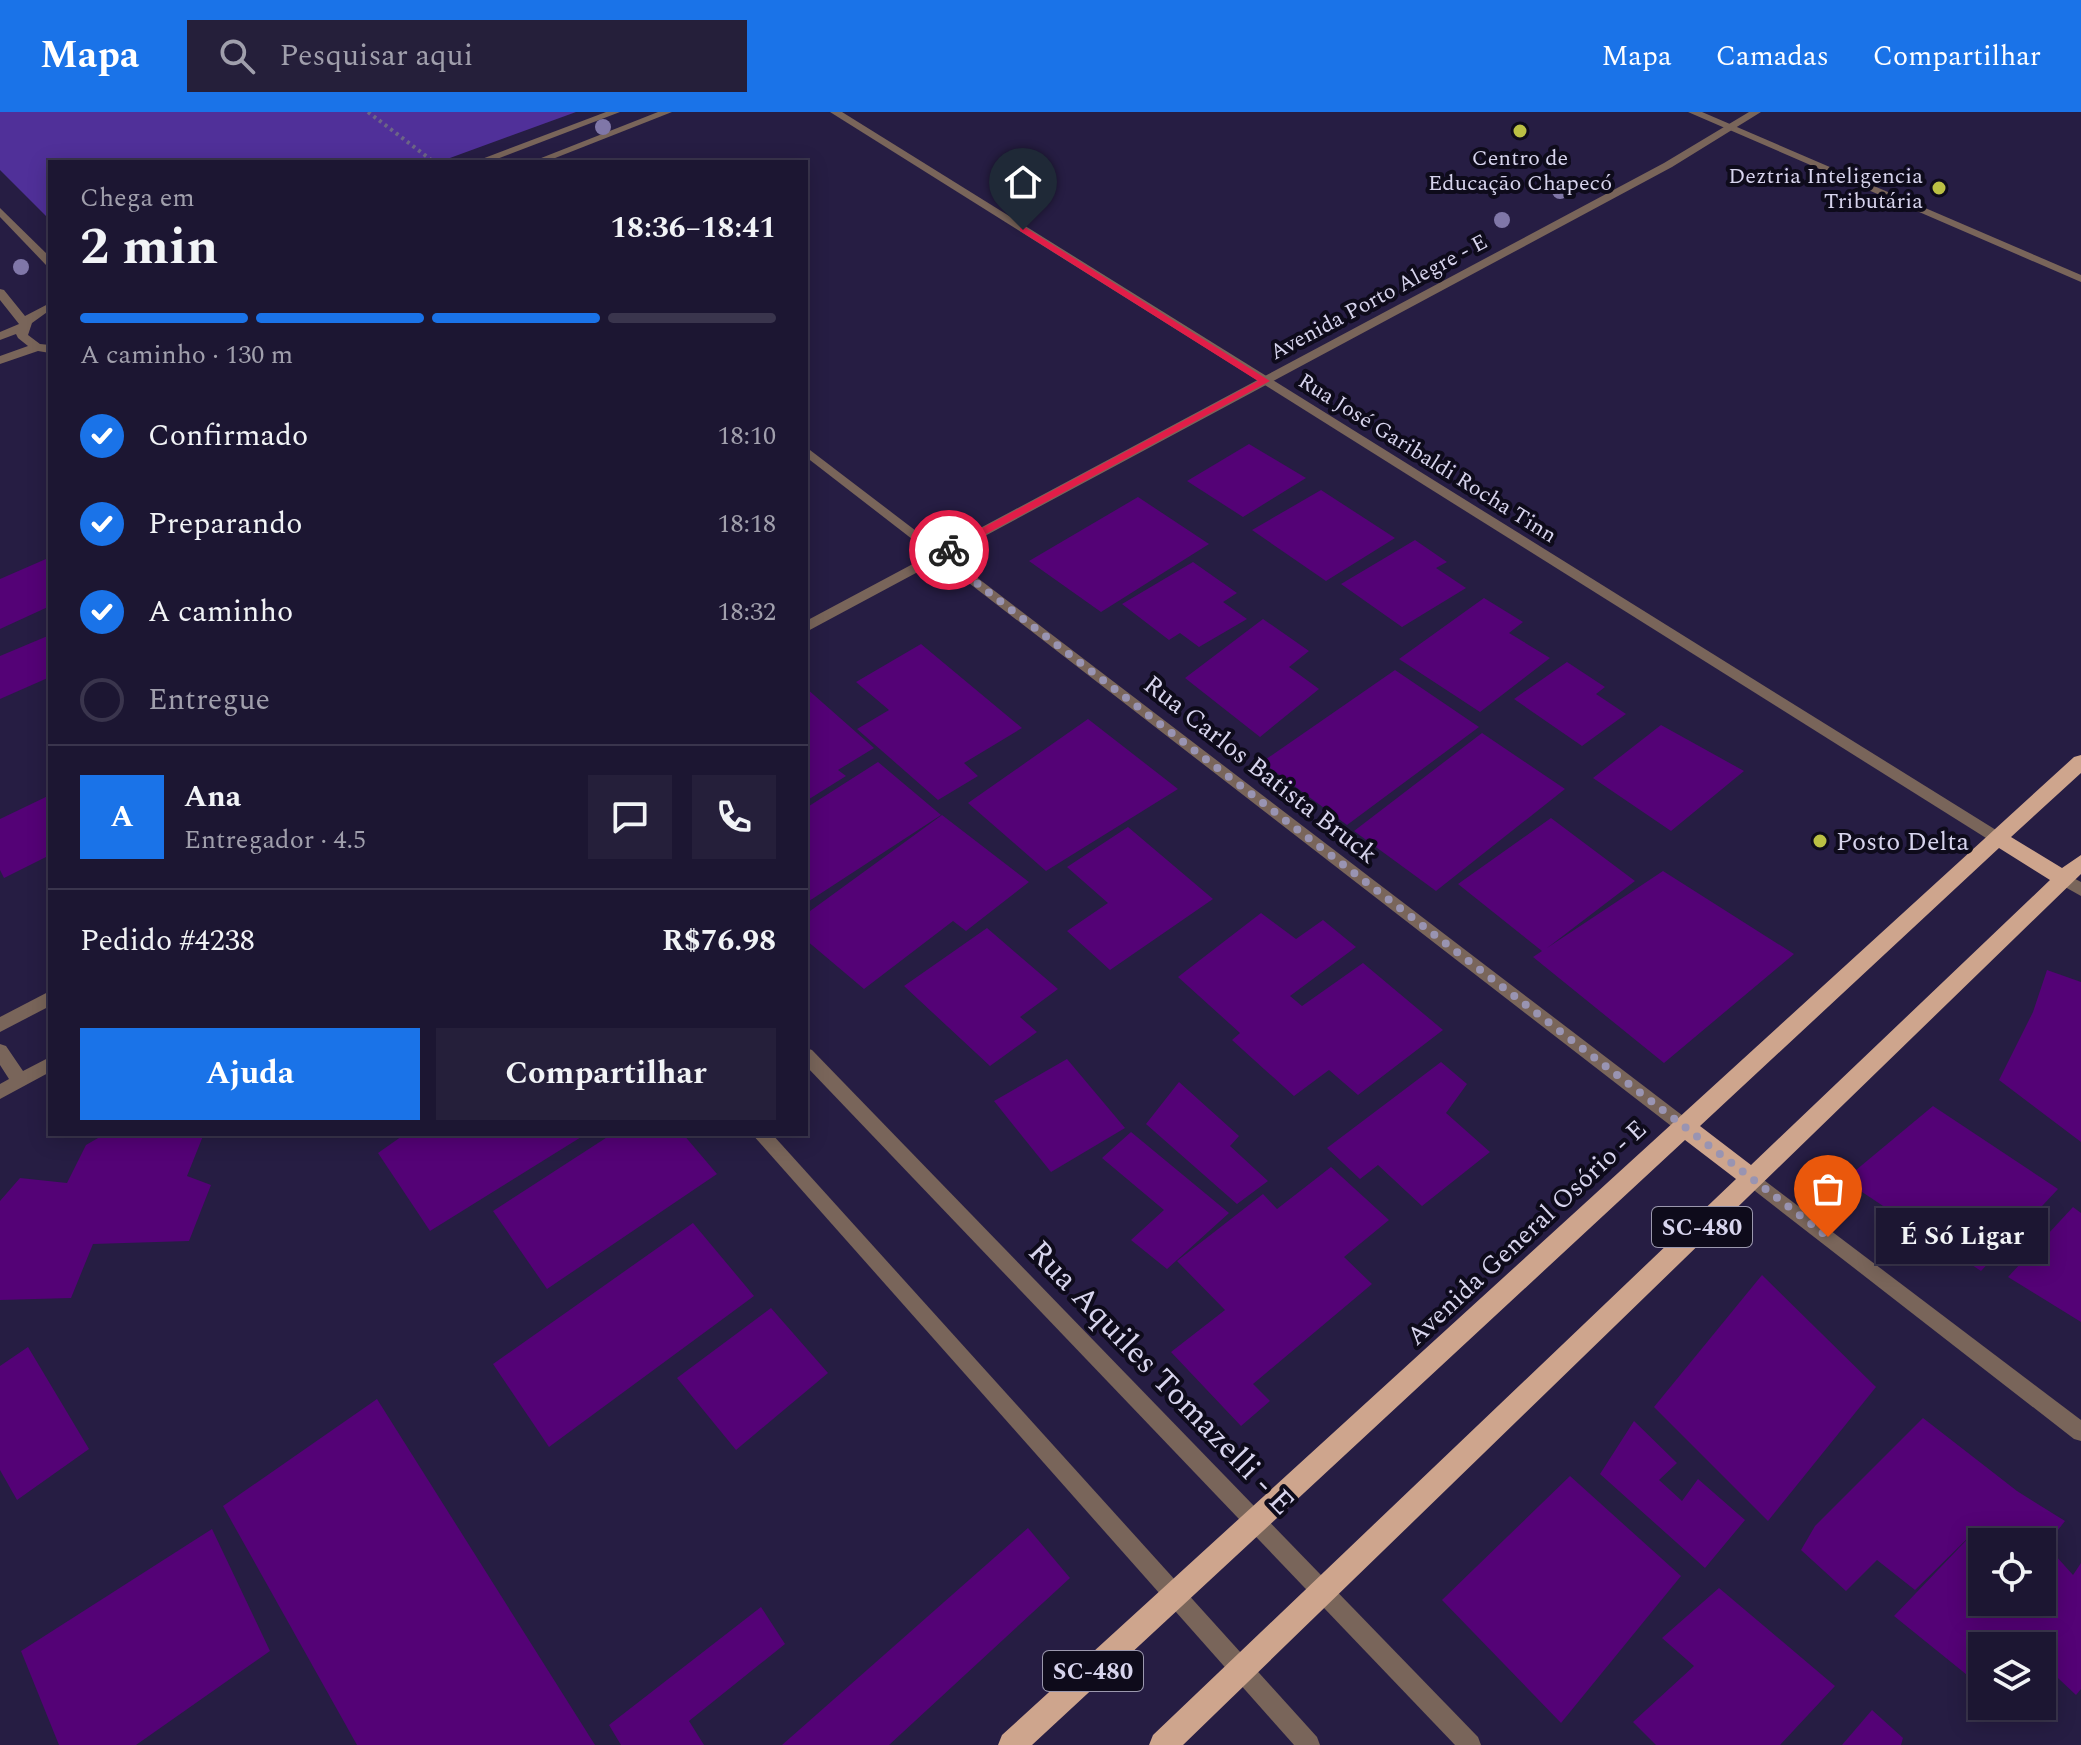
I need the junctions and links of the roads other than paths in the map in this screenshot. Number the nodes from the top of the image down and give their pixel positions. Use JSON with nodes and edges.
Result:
{"nodes":[{"id":1,"x":615,"y":112,"type":"edge"},
{"id":2,"x":667,"y":112,"type":"edge"},
{"id":3,"x":835,"y":112,"type":"edge"},
{"id":4,"x":1693,"y":112,"type":"edge"},
{"id":5,"x":1756,"y":112,"type":"edge"},
{"id":6,"x":1730,"y":128,"type":"junction"},
{"id":7,"x":484,"y":160,"type":"edge"},
{"id":8,"x":541,"y":160,"type":"edge"},
{"id":9,"x":0,"y":211,"type":"edge"},
{"id":10,"x":48,"y":261,"type":"edge"},
{"id":11,"x":2081,"y":279,"type":"edge"},
{"id":12,"x":0,"y":292,"type":"edge"},
{"id":13,"x":48,"y":308,"type":"edge"},
{"id":14,"x":24,"y":326,"type":"junction"},
{"id":15,"x":0,"y":336,"type":"edge"},
{"id":16,"x":46,"y":349,"type":"edge"},
{"id":17,"x":0,"y":360,"type":"edge"},
{"id":18,"x":1265,"y":381,"type":"junction"},
{"id":19,"x":808,"y":453,"type":"edge"},
{"id":20,"x":940,"y":555,"type":"junction"},
{"id":21,"x":808,"y":626,"type":"edge"},
{"id":22,"x":2081,"y":762,"type":"edge"},
{"id":23,"x":1999,"y":839,"type":"junction"},
{"id":24,"x":2081,"y":862,"type":"edge"},
{"id":25,"x":2072,"y":884,"type":"edge"},
{"id":26,"x":48,"y":999,"type":"edge"},
{"id":27,"x":0,"y":1025,"type":"edge"},
{"id":28,"x":0,"y":1051,"type":"edge"},
{"id":29,"x":48,"y":1065,"type":"edge"},
{"id":30,"x":810,"y":1066,"type":"edge"},
{"id":31,"x":20,"y":1081,"type":"junction"},
{"id":32,"x":0,"y":1092,"type":"edge"},
{"id":33,"x":1685,"y":1127,"type":"junction"},
{"id":34,"x":763,"y":1136,"type":"edge"},
{"id":35,"x":1752,"y":1179,"type":"junction"},
{"id":36,"x":2081,"y":1432,"type":"edge"},
{"id":37,"x":1256,"y":1520,"type":"junction"},
{"id":38,"x":1323,"y":1591,"type":"junction"},
{"id":39,"x":1173,"y":1596,"type":"junction"},
{"id":40,"x":1242,"y":1670,"type":"junction"},
{"id":41,"x":1012,"y":1745,"type":"edge"},
{"id":42,"x":1163,"y":1745,"type":"edge"},
{"id":43,"x":1309,"y":1745,"type":"edge"},
{"id":44,"x":1470,"y":1745,"type":"edge"}],
"edges":[{"from":1,"to":7,"type":"street"},
{"from":2,"to":8,"type":"street"},
{"from":3,"to":18,"type":"street","name":"Rua José Garibaldi Rocha Tinn"},
{"from":4,"to":6,"type":"street"},
{"from":5,"to":6,"type":"street","name":"Avenida Porto Alegre - E"},
{"from":6,"to":11,"type":"street"},
{"from":6,"to":18,"type":"street","name":"Avenida Porto Alegre - E"},
{"from":9,"to":10,"type":"street"},
{"from":12,"to":14,"type":"street"},
{"from":13,"to":14,"type":"street"},
{"from":14,"to":15,"type":"street"},
{"from":14,"to":16,"type":"street"},
{"from":16,"to":17,"type":"street"},
{"from":18,"to":20,"type":"street","name":"Avenida Porto Alegre - E"},
{"from":18,"to":23,"type":"street","name":"Rua José Garibaldi Rocha Tinn"},
{"from":19,"to":20,"type":"street","name":"Rua Carlos Batista Bruck"},
{"from":20,"to":21,"type":"street","name":"Avenida Porto Alegre - E"},
{"from":20,"to":33,"type":"street","name":"Rua Carlos Batista Bruck"},
{"from":22,"to":23,"type":"main road","name":"Avenida General Osório - E","number":"SC-480"},
{"from":23,"to":25,"type":"main road"},
{"from":23,"to":33,"type":"main road","name":"Avenida General Osório - E","number":"SC-480"},
{"from":24,"to":25,"type":"main road","number":"SC-480"},
{"from":25,"to":35,"type":"main road","number":"SC-480"},
{"from":26,"to":27,"type":"street"},
{"from":28,"to":31,"type":"street"},
{"from":29,"to":31,"type":"street"},
{"from":30,"to":37,"type":"street","name":"Rua Aquiles Tomazelli - E"},
{"from":31,"to":32,"type":"street"},
{"from":33,"to":35,"type":"main road"},
{"from":33,"to":37,"type":"main road","name":"Avenida General Osório - E","number":"SC-480"},
{"from":34,"to":39,"type":"street"},
{"from":35,"to":36,"type":"street"},
{"from":35,"to":38,"type":"main road","number":"SC-480"},
{"from":37,"to":38,"type":"street","name":"Rua Aquiles Tomazelli - E"},
{"from":37,"to":39,"type":"main road","name":"Avenida General Osório - E","number":"SC-480"},
{"from":38,"to":40,"type":"main road","number":"SC-480"},
{"from":38,"to":44,"type":"street","name":"Rua Aquiles Tomazelli - E"},
{"from":39,"to":40,"type":"street"},
{"from":39,"to":41,"type":"main road","name":"Avenida General Osório - E","number":"SC-480"},
{"from":40,"to":42,"type":"main road","number":"SC-480"},
{"from":40,"to":43,"type":"street"}]}
